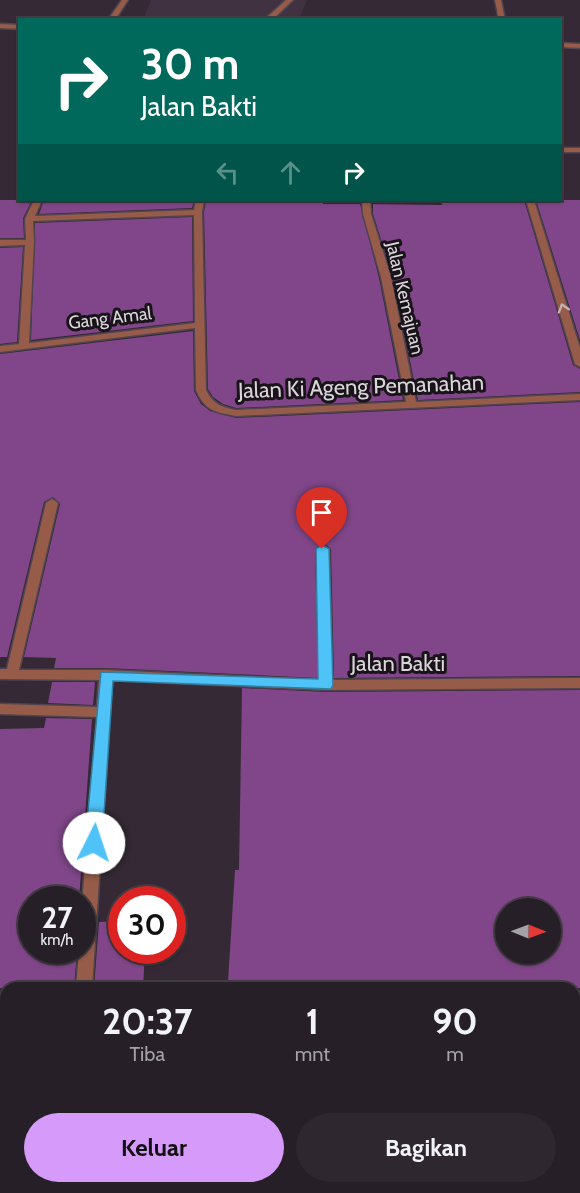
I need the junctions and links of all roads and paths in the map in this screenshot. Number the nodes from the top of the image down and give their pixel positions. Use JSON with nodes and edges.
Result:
{"nodes":[{"id":1,"x":125,"y":0,"type":"edge"},
{"id":2,"x":290,"y":0,"type":"edge"},
{"id":3,"x":498,"y":0,"type":"edge"},
{"id":4,"x":112,"y":18,"type":"edge"},
{"id":5,"x":269,"y":18,"type":"edge"},
{"id":6,"x":502,"y":18,"type":"edge"},
{"id":7,"x":0,"y":26,"type":"edge"},
{"id":8,"x":18,"y":27,"type":"edge"},
{"id":9,"x":562,"y":45,"type":"edge"},
{"id":10,"x":580,"y":46,"type":"edge"},
{"id":11,"x":562,"y":150,"type":"edge"},
{"id":12,"x":580,"y":150,"type":"edge"},
{"id":13,"x":38,"y":201,"type":"edge"},
{"id":14,"x":200,"y":201,"type":"edge"},
{"id":15,"x":366,"y":201,"type":"edge"},
{"id":16,"x":530,"y":201,"type":"edge"},
{"id":17,"x":198,"y":212,"type":"junction"},
{"id":18,"x":30,"y":219,"type":"junction"},
{"id":19,"x":30,"y":242,"type":"junction"},
{"id":20,"x":0,"y":243,"type":"edge"},
{"id":21,"x":200,"y":325,"type":"junction"},
{"id":22,"x":24,"y":345,"type":"junction"},
{"id":23,"x":0,"y":349,"type":"edge"},
{"id":24,"x":580,"y":364,"type":"edge"},
{"id":25,"x":580,"y":397,"type":"edge"},
{"id":26,"x":412,"y":405,"type":"junction"},
{"id":27,"x":52,"y":503,"type":"dead end"},
{"id":28,"x":322,"y":549,"type":"dead end"},
{"id":29,"x":6,"y":674,"type":"edge"},
{"id":30,"x":106,"y":675,"type":"junction"},
{"id":31,"x":580,"y":683,"type":"edge"},
{"id":32,"x":326,"y":685,"type":"junction"},
{"id":33,"x":0,"y":709,"type":"edge"},
{"id":34,"x":103,"y":712,"type":"junction"},
{"id":35,"x":84,"y":982,"type":"edge"}],
"edges":[{"from":1,"to":4,"type":"street"},
{"from":2,"to":5,"type":"street"},
{"from":3,"to":6,"type":"street"},
{"from":7,"to":8,"type":"street"},
{"from":9,"to":10,"type":"street"},
{"from":11,"to":12,"type":"street"},
{"from":13,"to":18,"type":"street"},
{"from":14,"to":17,"type":"street","name":"Jalan Ki Ageng Pemanahan"},
{"from":15,"to":26,"type":"street","name":"Jalan Kemajuan"},
{"from":24,"to":16,"type":"street","one_way":true},
{"from":17,"to":18,"type":"street"},
{"from":17,"to":21,"type":"street","name":"Jalan Ki Ageng Pemanahan"},
{"from":18,"to":19,"type":"street"},
{"from":19,"to":20,"type":"street"},
{"from":19,"to":22,"type":"street"},
{"from":21,"to":22,"type":"street","name":"Gang Amal"},
{"from":21,"to":26,"type":"street","name":"Jalan Ki Ageng Pemanahan"},
{"from":22,"to":23,"type":"street","name":"Gang Amal"},
{"from":25,"to":26,"type":"street","name":"Jalan Ki Ageng Pemanahan"},
{"from":27,"to":29,"type":"street"},
{"from":28,"to":32,"type":"street"},
{"from":29,"to":30,"type":"street","name":"Jalan Bakti"},
{"from":30,"to":32,"type":"street","name":"Jalan Bakti"},
{"from":30,"to":34,"type":"street"},
{"from":31,"to":32,"type":"street","name":"Jalan Bakti"},
{"from":33,"to":34,"type":"street"},
{"from":34,"to":35,"type":"street"}]}
